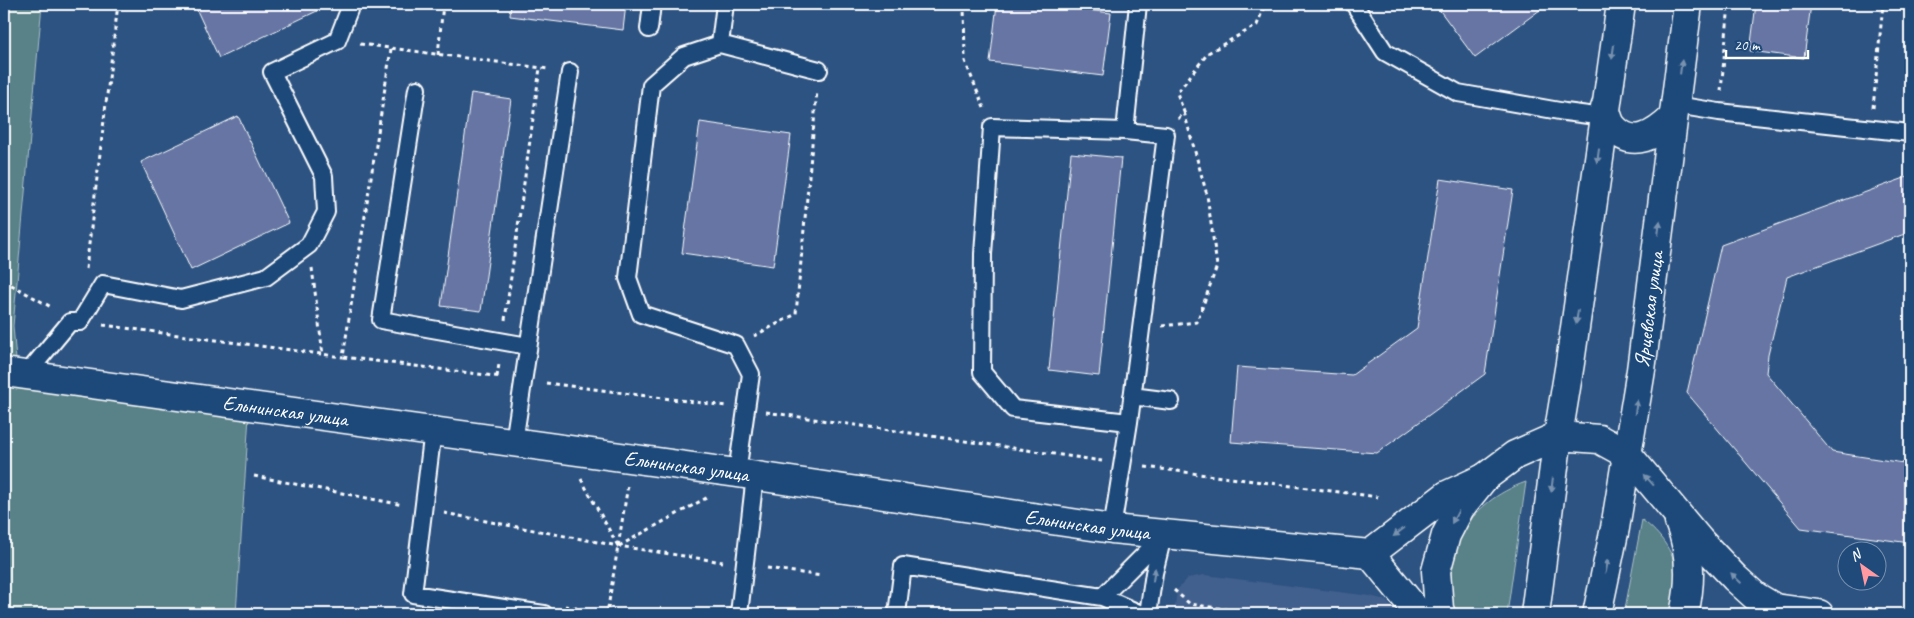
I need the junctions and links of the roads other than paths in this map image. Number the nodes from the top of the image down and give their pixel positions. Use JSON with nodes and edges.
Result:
{"nodes":[{"id":1,"x":347,"y":4,"type":"edge"},
{"id":2,"x":652,"y":4,"type":"edge"},
{"id":3,"x":725,"y":4,"type":"edge"},
{"id":4,"x":1138,"y":4,"type":"edge"},
{"id":5,"x":1354,"y":4,"type":"edge"},
{"id":6,"x":1621,"y":4,"type":"edge"},
{"id":7,"x":1688,"y":4,"type":"edge"},
{"id":8,"x":649,"y":30,"type":"dead end"},
{"id":9,"x":720,"y":44,"type":"junction"},
{"id":10,"x":819,"y":70,"type":"road end"},
{"id":11,"x":570,"y":72,"type":"road end"},
{"id":12,"x":417,"y":89,"type":"dead end"},
{"id":13,"x":1675,"y":111,"type":"junction"},
{"id":14,"x":1604,"y":112,"type":"junction"},
{"id":15,"x":1125,"y":131,"type":"junction"},
{"id":16,"x":1910,"y":132,"type":"edge"},
{"id":17,"x":528,"y":346,"type":"junction"},
{"id":18,"x":14,"y":374,"type":"edge"},
{"id":19,"x":1132,"y":396,"type":"junction"},
{"id":20,"x":1171,"y":401,"type":"dead end"},
{"id":21,"x":1129,"y":422,"type":"junction"},
{"id":22,"x":433,"y":430,"type":"junction"},
{"id":23,"x":1558,"y":436,"type":"junction"},
{"id":24,"x":514,"y":442,"type":"junction"},
{"id":25,"x":1628,"y":455,"type":"junction"},
{"id":26,"x":746,"y":474,"type":"junction"},
{"id":27,"x":1484,"y":478,"type":"junction"},
{"id":28,"x":1671,"y":505,"type":"junction"},
{"id":29,"x":1112,"y":529,"type":"junction"},
{"id":30,"x":1163,"y":536,"type":"junction"},
{"id":31,"x":1370,"y":554,"type":"junction"},
{"id":32,"x":1102,"y":597,"type":"junction"},
{"id":33,"x":1767,"y":611,"type":"edge"},
{"id":34,"x":544,"y":614,"type":"edge"},
{"id":35,"x":739,"y":614,"type":"edge"},
{"id":36,"x":897,"y":614,"type":"edge"},
{"id":37,"x":1141,"y":614,"type":"edge"},
{"id":38,"x":1148,"y":614,"type":"edge"},
{"id":39,"x":1419,"y":614,"type":"edge"},
{"id":40,"x":1441,"y":614,"type":"edge"},
{"id":41,"x":1535,"y":614,"type":"edge"},
{"id":42,"x":1597,"y":614,"type":"edge"},
{"id":43,"x":1684,"y":614,"type":"edge"},
{"id":44,"x":1819,"y":614,"type":"edge"}],
"edges":[{"from":1,"to":18,"type":"lane"},
{"from":2,"to":8,"type":"lane"},
{"from":3,"to":9,"type":"lane"},
{"from":4,"to":15,"type":"lane"},
{"from":5,"to":14,"type":"lane"},
{"from":6,"to":14,"type":"street","one_way":true},
{"from":13,"to":7,"type":"street","name":"Ярцевская улица","one_way":true},
{"from":9,"to":10,"type":"lane"},
{"from":9,"to":26,"type":"lane"},
{"from":11,"to":17,"type":"lane"},
{"from":12,"to":17,"type":"lane"},
{"from":13,"to":14,"type":"street"},
{"from":13,"to":16,"type":"lane"},
{"from":25,"to":13,"type":"street","name":"Ярцевская улица","one_way":true},
{"from":14,"to":23,"type":"street","one_way":true},
{"from":15,"to":19,"type":"lane"},
{"from":15,"to":21,"type":"lane"},
{"from":17,"to":24,"type":"lane"},
{"from":18,"to":22,"type":"street","name":"Ельнинская улица"},
{"from":19,"to":20,"type":"lane"},
{"from":19,"to":21,"type":"lane"},
{"from":21,"to":29,"type":"lane"},
{"from":22,"to":24,"type":"street","name":"Ельнинская улица"},
{"from":22,"to":34,"type":"lane"},
{"from":23,"to":25,"type":"street"},
{"from":23,"to":27,"type":"street"},
{"from":23,"to":41,"type":"street","one_way":true},
{"from":24,"to":26,"type":"street","name":"Ельнинская улица"},
{"from":28,"to":25,"type":"street","one_way":true},
{"from":42,"to":25,"type":"street","name":"Ярцевская улица","one_way":true},
{"from":26,"to":29,"type":"street","name":"Ельнинская улица"},
{"from":26,"to":35,"type":"lane"},
{"from":27,"to":31,"type":"street","one_way":true},
{"from":27,"to":40,"type":"street","one_way":true},
{"from":33,"to":28,"type":"street","one_way":true},
{"from":28,"to":43,"type":"street"},
{"from":29,"to":30,"type":"street","name":"Ельнинская улица"},
{"from":30,"to":31,"type":"street","name":"Ельнинская улица"},
{"from":30,"to":32,"type":"lane"},
{"from":38,"to":30,"type":"lane","one_way":true},
{"from":31,"to":39,"type":"street"},
{"from":32,"to":36,"type":"lane"},
{"from":32,"to":37,"type":"lane"},
{"from":33,"to":44,"type":"street"}]}
